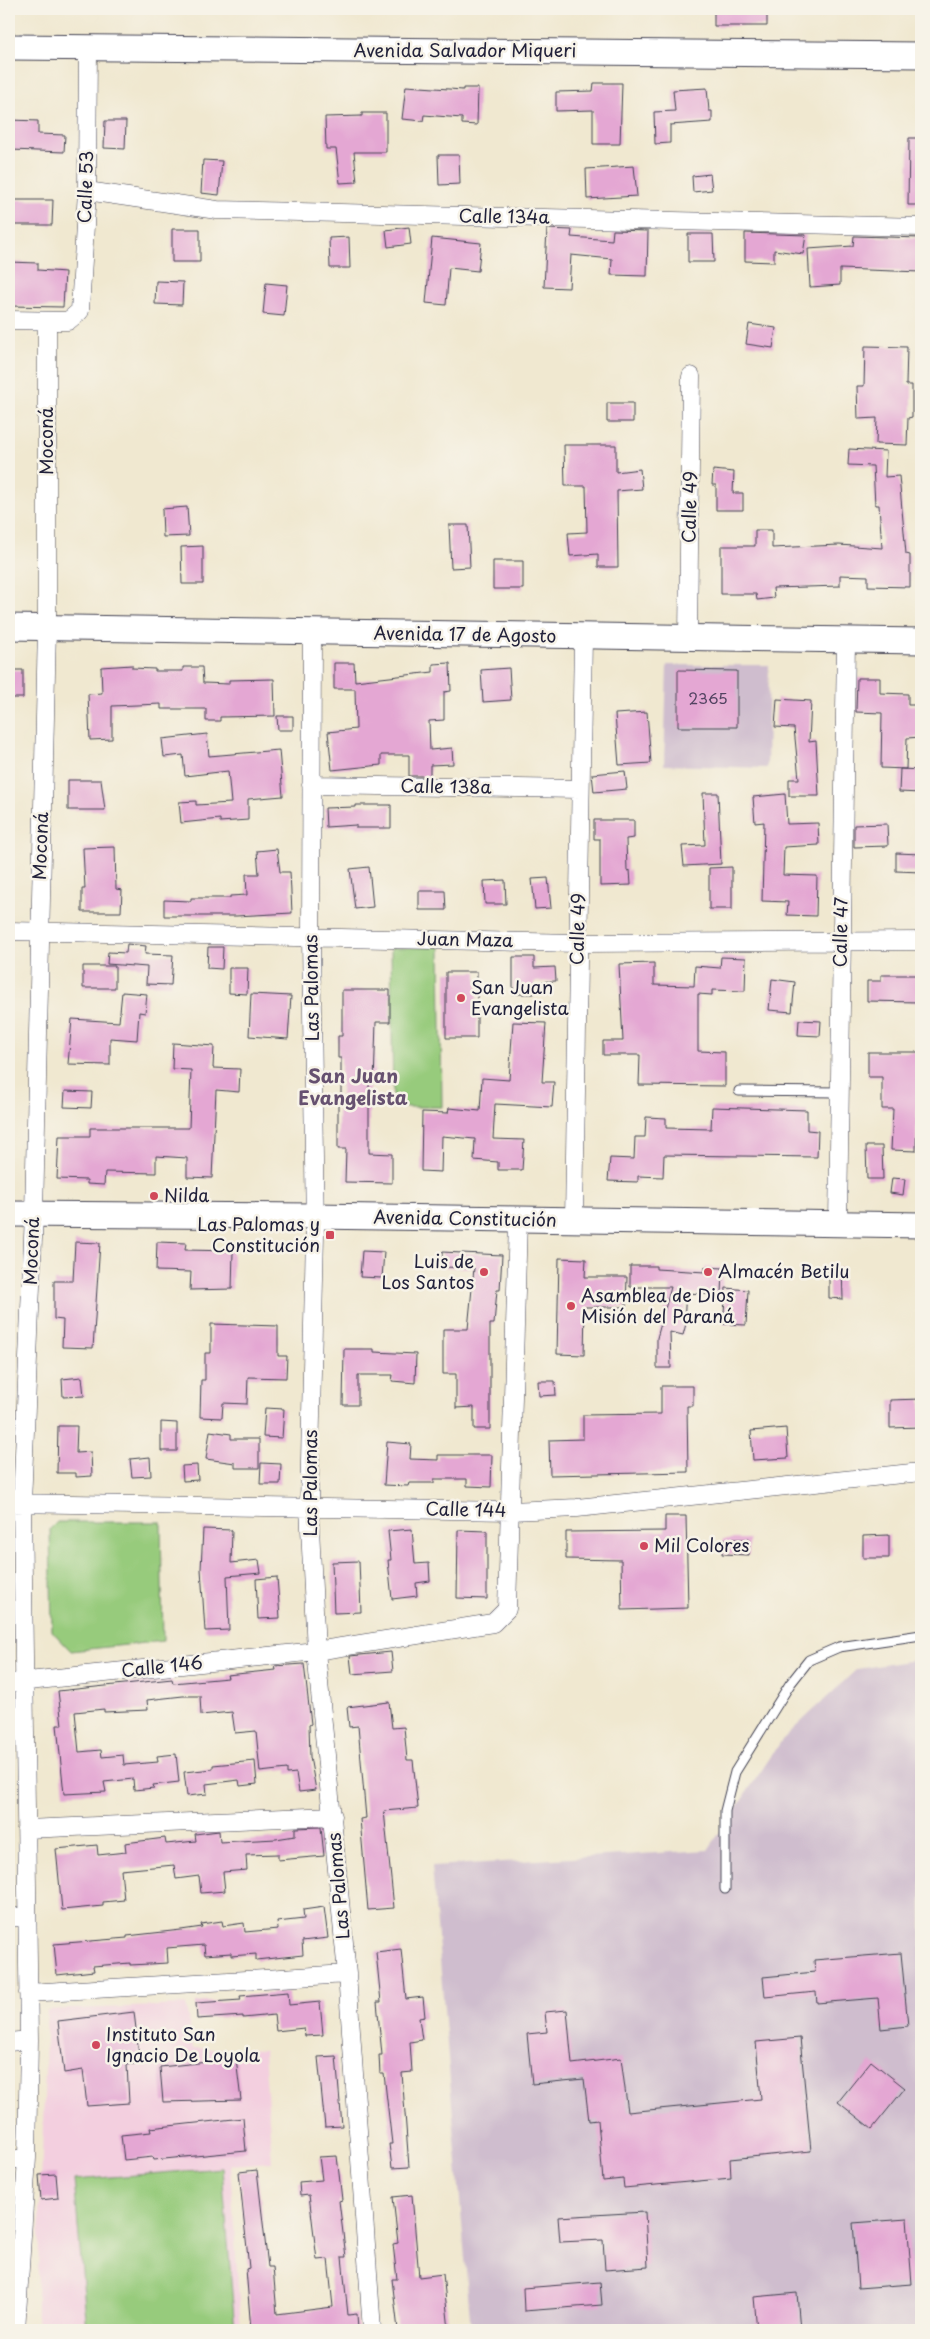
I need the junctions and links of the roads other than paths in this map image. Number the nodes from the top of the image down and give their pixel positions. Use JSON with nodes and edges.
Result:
{"nodes":[{"id":1,"x":9,"y":47,"type":"edge"},
{"id":2,"x":88,"y":48,"type":"junction"},
{"id":3,"x":921,"y":54,"type":"edge"},
{"id":4,"x":88,"y":190,"type":"junction"},
{"id":5,"x":921,"y":227,"type":"edge"},
{"id":6,"x":9,"y":320,"type":"edge"},
{"id":7,"x":46,"y":321,"type":"junction"},
{"id":8,"x":691,"y":376,"type":"dead end"},
{"id":9,"x":9,"y":627,"type":"edge"},
{"id":10,"x":47,"y":628,"type":"junction"},
{"id":11,"x":312,"y":633,"type":"junction"},
{"id":12,"x":583,"y":636,"type":"junction"},
{"id":13,"x":688,"y":638,"type":"junction"},
{"id":14,"x":846,"y":640,"type":"junction"},
{"id":15,"x":921,"y":641,"type":"edge"},
{"id":16,"x":311,"y":785,"type":"junction"},
{"id":17,"x":580,"y":789,"type":"junction"},
{"id":18,"x":9,"y":930,"type":"edge"},
{"id":19,"x":39,"y":931,"type":"junction"},
{"id":20,"x":311,"y":937,"type":"junction"},
{"id":21,"x":840,"y":940,"type":"junction"},
{"id":22,"x":921,"y":941,"type":"edge"},
{"id":23,"x":578,"y":942,"type":"junction"},
{"id":24,"x":739,"y":1091,"type":"dead end"},
{"id":25,"x":839,"y":1092,"type":"junction"},
{"id":26,"x":9,"y":1214,"type":"edge"},
{"id":27,"x":34,"y":1214,"type":"junction"},
{"id":28,"x":314,"y":1216,"type":"junction"},
{"id":29,"x":518,"y":1220,"type":"junction"},
{"id":30,"x":574,"y":1221,"type":"junction"},
{"id":31,"x":838,"y":1224,"type":"junction"},
{"id":32,"x":921,"y":1225,"type":"edge"},
{"id":33,"x":921,"y":1472,"type":"edge"},
{"id":34,"x":15,"y":1503,"type":"edge"},
{"id":35,"x":309,"y":1507,"type":"junction"},
{"id":36,"x":511,"y":1511,"type":"junction"},
{"id":37,"x":921,"y":1635,"type":"edge"},
{"id":38,"x":316,"y":1651,"type":"junction"},
{"id":39,"x":16,"y":1682,"type":"edge"},
{"id":40,"x":17,"y":1805,"type":"edge"},
{"id":41,"x":333,"y":1816,"type":"junction"},
{"id":42,"x":26,"y":1828,"type":"junction"},
{"id":43,"x":725,"y":1889,"type":"dead end"},
{"id":44,"x":27,"y":1916,"type":"junction"},
{"id":45,"x":9,"y":1918,"type":"edge"},
{"id":46,"x":347,"y":1974,"type":"junction"},
{"id":47,"x":28,"y":1993,"type":"junction"},
{"id":48,"x":29,"y":2040,"type":"junction"},
{"id":49,"x":9,"y":2042,"type":"edge"},
{"id":50,"x":27,"y":2158,"type":"junction"},
{"id":51,"x":9,"y":2160,"type":"edge"},
{"id":52,"x":14,"y":2292,"type":"edge"},
{"id":53,"x":16,"y":2330,"type":"edge"},
{"id":54,"x":372,"y":2330,"type":"edge"}],
"edges":[{"from":1,"to":2,"type":"main road","name":"Avenida Salvador Miqueri"},
{"from":2,"to":3,"type":"main road","name":"Avenida Salvador Miqueri"},
{"from":2,"to":4,"type":"street","name":"Calle 53"},
{"from":4,"to":5,"type":"street","name":"Calle 134a"},
{"from":4,"to":7,"type":"street","name":"Calle 53"},
{"from":6,"to":7,"type":"street"},
{"from":7,"to":10,"type":"street","name":"Moconá"},
{"from":8,"to":13,"type":"street","name":"Calle 49"},
{"from":9,"to":10,"type":"main road","name":"Avenida 17 de Agosto"},
{"from":10,"to":11,"type":"main road","name":"Avenida 17 de Agosto"},
{"from":10,"to":19,"type":"street","name":"Moconá"},
{"from":11,"to":12,"type":"main road","name":"Avenida 17 de Agosto"},
{"from":11,"to":16,"type":"street","name":"Las Palomas"},
{"from":12,"to":13,"type":"main road","name":"Avenida 17 de Agosto"},
{"from":12,"to":17,"type":"street","name":"Calle 49"},
{"from":13,"to":14,"type":"main road","name":"Avenida 17 de Agosto"},
{"from":14,"to":15,"type":"main road","name":"Avenida 17 de Agosto"},
{"from":14,"to":21,"type":"street","name":"Calle 47"},
{"from":16,"to":17,"type":"street","name":"Calle 138a"},
{"from":16,"to":20,"type":"street","name":"Las Palomas"},
{"from":17,"to":23,"type":"street","name":"Calle 49"},
{"from":18,"to":19,"type":"street","name":"Juan Maza"},
{"from":19,"to":20,"type":"street","name":"Juan Maza"},
{"from":19,"to":27,"type":"street","name":"Moconá"},
{"from":20,"to":23,"type":"street","name":"Juan Maza"},
{"from":20,"to":28,"type":"street","name":"Las Palomas"},
{"from":21,"to":22,"type":"street","name":"Juan Maza"},
{"from":21,"to":23,"type":"street","name":"Juan Maza"},
{"from":21,"to":25,"type":"street","name":"Calle 47"},
{"from":23,"to":30,"type":"street","name":"Calle 49"},
{"from":24,"to":25,"type":"lane"},
{"from":25,"to":31,"type":"street","name":"Calle 47"},
{"from":26,"to":27,"type":"main road","name":"Avenida Constitución"},
{"from":27,"to":28,"type":"main road","name":"Avenida Constitución"},
{"from":27,"to":34,"type":"street","name":"Moconá"},
{"from":28,"to":29,"type":"main road","name":"Avenida Constitución"},
{"from":28,"to":35,"type":"street","name":"Las Palomas"},
{"from":29,"to":30,"type":"main road","name":"Avenida Constitución"},
{"from":29,"to":36,"type":"street","name":"Calle 146"},
{"from":30,"to":31,"type":"main road","name":"Avenida Constitución"},
{"from":31,"to":32,"type":"main road","name":"Avenida Constitución"},
{"from":33,"to":36,"type":"street","name":"Calle 144"},
{"from":34,"to":35,"type":"street","name":"Calle 144"},
{"from":34,"to":39,"type":"street","name":"Moconá"},
{"from":35,"to":36,"type":"street","name":"Calle 144"},
{"from":35,"to":38,"type":"street","name":"Las Palomas"},
{"from":36,"to":38,"type":"street","name":"Calle 146"},
{"from":37,"to":43,"type":"lane"},
{"from":38,"to":39,"type":"street","name":"Calle 146"},
{"from":38,"to":41,"type":"street","name":"Las Palomas"},
{"from":39,"to":40,"type":"street","name":"Moconá"},
{"from":40,"to":42,"type":"street","name":"Moconá"},
{"from":41,"to":42,"type":"street"},
{"from":41,"to":46,"type":"street","name":"Las Palomas"},
{"from":42,"to":44,"type":"street","name":"Moconá"},
{"from":44,"to":45,"type":"street"},
{"from":44,"to":47,"type":"street","name":"Moconá"},
{"from":46,"to":47,"type":"street"},
{"from":46,"to":54,"type":"street","name":"Las Palomas"},
{"from":47,"to":48,"type":"street","name":"Moconá"},
{"from":48,"to":49,"type":"street"},
{"from":48,"to":50,"type":"street","name":"Moconá"},
{"from":50,"to":51,"type":"street"},
{"from":50,"to":52,"type":"street","name":"Moconá"},
{"from":52,"to":53,"type":"street","name":"Moconá"}]}
